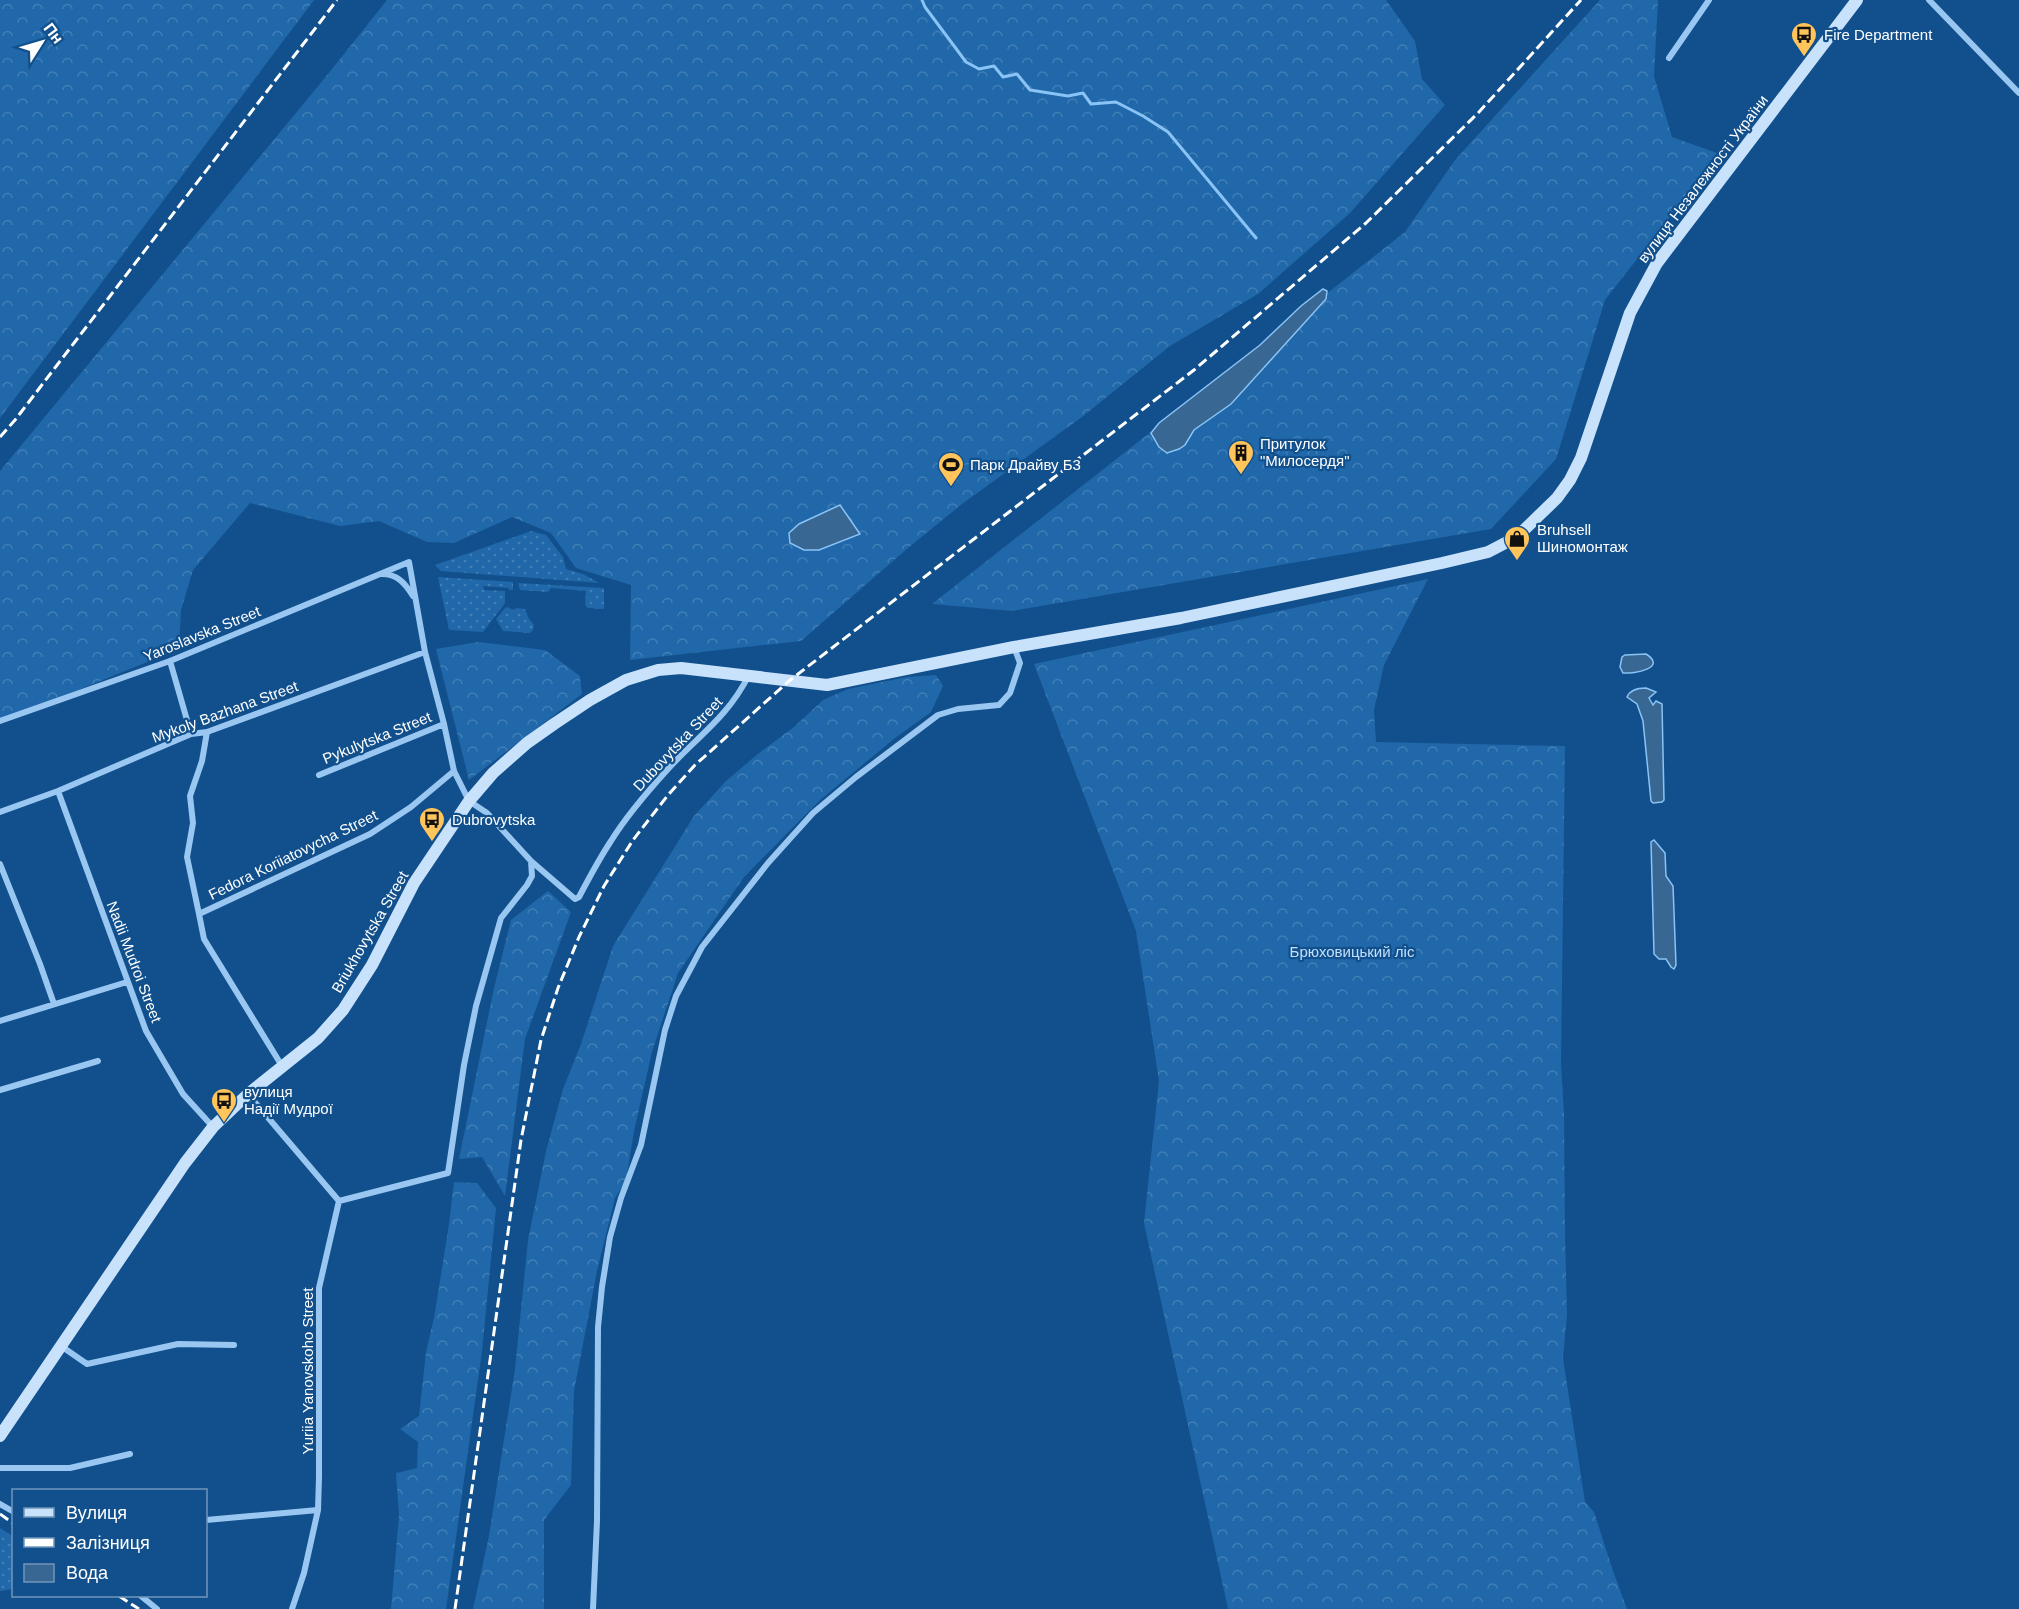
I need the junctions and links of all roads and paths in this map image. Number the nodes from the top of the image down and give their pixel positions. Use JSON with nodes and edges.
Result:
{"nodes":[{"id":1,"x":1709,"y":0,"type":"edge"},
{"id":2,"x":1857,"y":0,"type":"edge"},
{"id":3,"x":1929,"y":0,"type":"edge"},
{"id":4,"x":1669,"y":58,"type":"dead end"},
{"id":5,"x":2019,"y":93,"type":"edge"},
{"id":6,"x":378,"y":574,"type":"junction"},
{"id":7,"x":416,"y":600,"type":"junction"},
{"id":8,"x":1014,"y":647,"type":"junction"},
{"id":9,"x":425,"y":652,"type":"junction"},
{"id":10,"x":170,"y":661,"type":"junction"},
{"id":11,"x":749,"y":675,"type":"junction"},
{"id":12,"x":0,"y":721,"type":"edge"},
{"id":13,"x":444,"y":724,"type":"junction"},
{"id":14,"x":207,"y":732,"type":"junction"},
{"id":15,"x":191,"y":734,"type":"junction"},
{"id":16,"x":454,"y":771,"type":"junction"},
{"id":17,"x":319,"y":775,"type":"dead end"},
{"id":18,"x":58,"y":791,"type":"junction"},
{"id":19,"x":469,"y":801,"type":"junction"},
{"id":20,"x":0,"y":812,"type":"edge"},
{"id":21,"x":531,"y":861,"type":"junction"},
{"id":22,"x":0,"y":864,"type":"edge"},
{"id":23,"x":199,"y":914,"type":"junction"},
{"id":24,"x":127,"y":982,"type":"junction"},
{"id":25,"x":54,"y":1004,"type":"junction"},
{"id":26,"x":0,"y":1021,"type":"edge"},
{"id":27,"x":98,"y":1060,"type":"dead end"},
{"id":28,"x":282,"y":1067,"type":"junction"},
{"id":29,"x":0,"y":1090,"type":"edge"},
{"id":30,"x":248,"y":1094,"type":"junction"},
{"id":31,"x":213,"y":1127,"type":"junction"},
{"id":32,"x":339,"y":1201,"type":"junction"},
{"id":33,"x":234,"y":1345,"type":"dead end"},
{"id":34,"x":60,"y":1346,"type":"junction"},
{"id":35,"x":1,"y":1432,"type":"edge"},
{"id":36,"x":130,"y":1454,"type":"dead end"},
{"id":37,"x":0,"y":1468,"type":"edge"},
{"id":38,"x":318,"y":1510,"type":"junction"},
{"id":39,"x":207,"y":1520,"type":"edge"},
{"id":40,"x":142,"y":1597,"type":"edge"},
{"id":41,"x":157,"y":1609,"type":"edge"},
{"id":42,"x":292,"y":1609,"type":"edge"},
{"id":43,"x":593,"y":1609,"type":"edge"}],
"edges":[{"from":1,"to":4,"type":"street"},
{"from":2,"to":8,"type":"main road","name":"вулиця Незалежності України"},
{"from":3,"to":5,"type":"street"},
{"from":6,"to":7,"type":"street"},
{"from":6,"to":7,"type":"street","name":"Yaroslavska Street"},
{"from":6,"to":10,"type":"street","name":"Yaroslavska Street"},
{"from":7,"to":9,"type":"street"},
{"from":8,"to":11,"type":"main road","name":"Briukhovytska Street"},
{"from":8,"to":43,"type":"street"},
{"from":9,"to":13,"type":"street"},
{"from":9,"to":14,"type":"street","name":"Mykoly Bazhana Street"},
{"from":10,"to":12,"type":"street","name":"Yaroslavska Street"},
{"from":10,"to":15,"type":"street"},
{"from":11,"to":19,"type":"main road","name":"Briukhovytska Street"},
{"from":11,"to":21,"type":"street","name":"Dubovytska Street"},
{"from":13,"to":16,"type":"street"},
{"from":13,"to":17,"type":"street","name":"Pykulytska Street"},
{"from":14,"to":15,"type":"street","name":"Mykoly Bazhana Street"},
{"from":14,"to":23,"type":"street"},
{"from":15,"to":18,"type":"street","name":"Mykoly Bazhana Street"},
{"from":16,"to":19,"type":"street"},
{"from":16,"to":23,"type":"street","name":"Fedora Koriiatovycha Street"},
{"from":18,"to":20,"type":"street","name":"Mykoly Bazhana Street"},
{"from":18,"to":24,"type":"street","name":"Nadii Mudroi Street"},
{"from":19,"to":21,"type":"street","name":"Dubovytska Street"},
{"from":19,"to":28,"type":"main road","name":"Briukhovytska Street"},
{"from":21,"to":32,"type":"street"},
{"from":22,"to":25,"type":"street"},
{"from":23,"to":28,"type":"street"},
{"from":24,"to":25,"type":"street"},
{"from":24,"to":31,"type":"street","name":"Nadii Mudroi Street"},
{"from":25,"to":26,"type":"street"},
{"from":27,"to":29,"type":"street"},
{"from":28,"to":30,"type":"main road","name":"Briukhovytska Street"},
{"from":30,"to":31,"type":"main road","name":"Briukhovytska Street"},
{"from":30,"to":32,"type":"street"},
{"from":31,"to":34,"type":"main road","name":"Briukhovytska Street"},
{"from":32,"to":38,"type":"street","name":"Yuriia Yanovskoho Street"},
{"from":33,"to":34,"type":"street"},
{"from":34,"to":35,"type":"main road","name":"Briukhovytska Street"},
{"from":36,"to":37,"type":"street"},
{"from":38,"to":39,"type":"street"},
{"from":38,"to":42,"type":"street","name":"Yuriia Yanovskoho Street"},
{"from":40,"to":41,"type":"street"}]}
